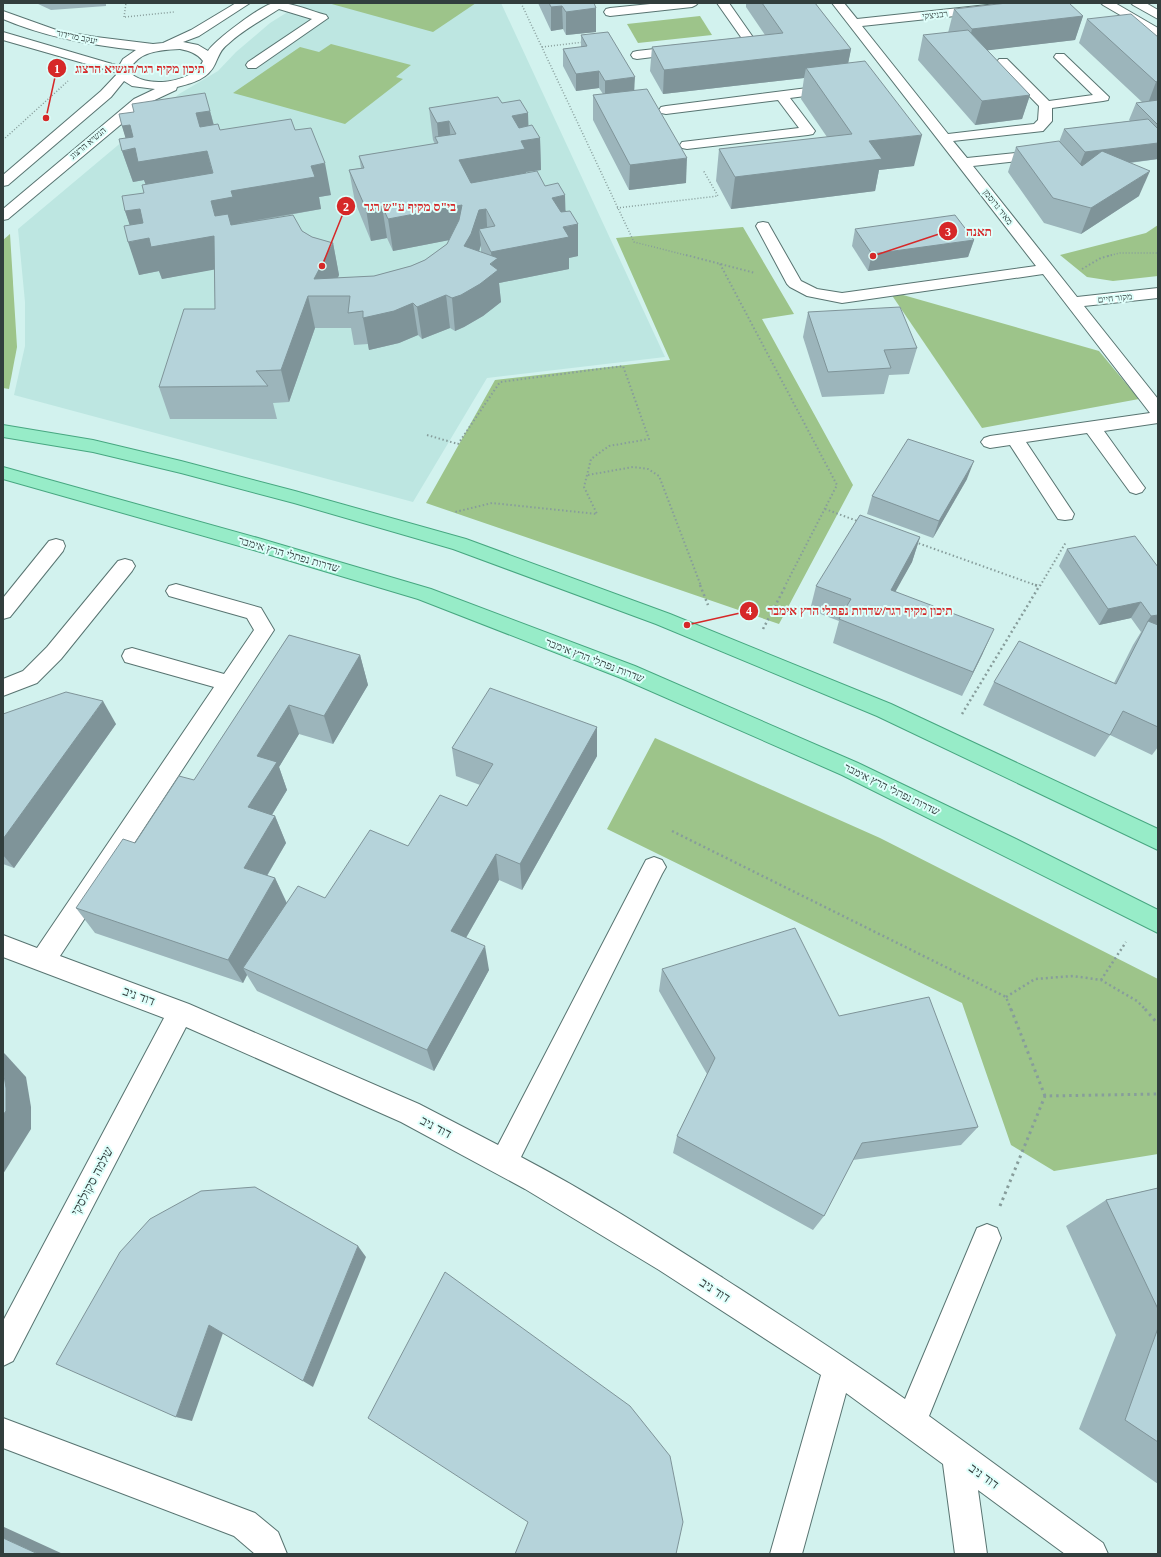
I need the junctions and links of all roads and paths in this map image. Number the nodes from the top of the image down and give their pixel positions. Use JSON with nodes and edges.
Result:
{"nodes":[{"id":1,"x":126,"y":3,"type":"edge"},
{"id":2,"x":244,"y":3,"type":"edge"},
{"id":3,"x":521,"y":3,"type":"edge"},
{"id":4,"x":692,"y":3,"type":"edge"},
{"id":5,"x":724,"y":3,"type":"edge"},
{"id":6,"x":838,"y":3,"type":"edge"},
{"id":7,"x":1039,"y":3,"type":"edge"},
{"id":8,"x":1107,"y":3,"type":"edge"},
{"id":9,"x":1137,"y":3,"type":"edge"},
{"id":10,"x":279,"y":4,"type":"edge"},
{"id":11,"x":610,"y":12,"type":"dead end"},
{"id":12,"x":3,"y":15,"type":"edge"},
{"id":13,"x":1158,"y":15,"type":"edge"},
{"id":14,"x":222,"y":16,"type":"junction"},
{"id":15,"x":124,"y":17,"type":"junction"},
{"id":16,"x":854,"y":24,"type":"junction"},
{"id":17,"x":1158,"y":33,"type":"edge"},
{"id":18,"x":3,"y":36,"type":"edge"},
{"id":19,"x":70,"y":36,"type":"junction"},
{"id":20,"x":588,"y":42,"type":"edge"},
{"id":21,"x":721,"y":46,"type":"edge"},
{"id":22,"x":158,"y":47,"type":"junction"},
{"id":23,"x":542,"y":47,"type":"junction"},
{"id":24,"x":690,"y":49,"type":"edge"},
{"id":25,"x":636,"y":55,"type":"dead end"},
{"id":26,"x":1060,"y":57,"type":"dead end"},
{"id":27,"x":210,"y":62,"type":"junction"},
{"id":28,"x":1002,"y":62,"type":"dead end"},
{"id":29,"x":252,"y":64,"type":"dead end"},
{"id":30,"x":124,"y":72,"type":"junction"},
{"id":31,"x":70,"y":80,"type":"dead end"},
{"id":32,"x":899,"y":80,"type":"junction"},
{"id":33,"x":883,"y":82,"type":"edge"},
{"id":34,"x":181,"y":83,"type":"junction"},
{"id":35,"x":844,"y":87,"type":"edge"},
{"id":36,"x":781,"y":95,"type":"junction"},
{"id":37,"x":1046,"y":105,"type":"junction"},
{"id":38,"x":666,"y":110,"type":"dead end"},
{"id":39,"x":944,"y":138,"type":"junction"},
{"id":40,"x":3,"y":140,"type":"edge"},
{"id":41,"x":687,"y":145,"type":"dead end"},
{"id":42,"x":1036,"y":155,"type":"edge"},
{"id":43,"x":963,"y":163,"type":"junction"},
{"id":44,"x":3,"y":182,"type":"edge"},
{"id":45,"x":718,"y":196,"type":"dead end"},
{"id":46,"x":617,"y":208,"type":"junction"},
{"id":47,"x":3,"y":216,"type":"edge"},
{"id":48,"x":763,"y":226,"type":"dead end"},
{"id":49,"x":1158,"y":253,"type":"edge"},
{"id":50,"x":720,"y":264,"type":"junction"},
{"id":51,"x":1052,"y":275,"type":"junction"},
{"id":52,"x":795,"y":284,"type":"junction"},
{"id":53,"x":1158,"y":293,"type":"edge"},
{"id":54,"x":1073,"y":302,"type":"junction"},
{"id":55,"x":1158,"y":411,"type":"edge"},
{"id":56,"x":1158,"y":417,"type":"edge"},
{"id":57,"x":3,"y":423,"type":"edge"},
{"id":58,"x":1092,"y":427,"type":"junction"},
{"id":59,"x":3,"y":431,"type":"edge"},
{"id":60,"x":427,"y":435,"type":"dead end"},
{"id":61,"x":1015,"y":439,"type":"junction"},
{"id":62,"x":64,"y":441,"type":"junction"},
{"id":63,"x":990,"y":442,"type":"dead end"},
{"id":64,"x":3,"y":473,"type":"edge"},
{"id":65,"x":588,"y":475,"type":"junction"},
{"id":66,"x":1136,"y":488,"type":"dead end"},
{"id":67,"x":825,"y":509,"type":"junction"},
{"id":68,"x":1064,"y":514,"type":"joint"},
{"id":69,"x":862,"y":522,"type":"edge"},
{"id":70,"x":399,"y":527,"type":"junction"},
{"id":71,"x":913,"y":541,"type":"edge"},
{"id":72,"x":56,"y":546,"type":"dead end"},
{"id":73,"x":125,"y":566,"type":"dead end"},
{"id":74,"x":1039,"y":586,"type":"junction"},
{"id":75,"x":176,"y":591,"type":"dead end"},
{"id":76,"x":3,"y":612,"type":"edge"},
{"id":77,"x":722,"y":643,"type":"junction"},
{"id":78,"x":749,"y":655,"type":"junction"},
{"id":79,"x":132,"y":656,"type":"dead end"},
{"id":80,"x":228,"y":684,"type":"junction"},
{"id":81,"x":3,"y":688,"type":"edge"},
{"id":82,"x":947,"y":740,"type":"junction"},
{"id":83,"x":672,"y":831,"type":"dead end"},
{"id":84,"x":1158,"y":840,"type":"edge"},
{"id":85,"x":654,"y":867,"type":"dead end"},
{"id":86,"x":1151,"y":918,"type":"edge"},
{"id":87,"x":3,"y":946,"type":"edge"},
{"id":88,"x":43,"y":960,"type":"junction"},
{"id":89,"x":1101,"y":980,"type":"junction"},
{"id":90,"x":1006,"y":997,"type":"junction"},
{"id":91,"x":180,"y":1012,"type":"junction"},
{"id":92,"x":1158,"y":1024,"type":"edge"},
{"id":93,"x":1158,"y":1094,"type":"edge"},
{"id":94,"x":1045,"y":1096,"type":"junction"},
{"id":95,"x":502,"y":1163,"type":"junction"},
{"id":96,"x":987,"y":1238,"type":"joint"},
{"id":97,"x":3,"y":1350,"type":"edge"},
{"id":98,"x":838,"y":1369,"type":"junction"},
{"id":99,"x":911,"y":1422,"type":"junction"},
{"id":100,"x":3,"y":1434,"type":"edge"},
{"id":101,"x":957,"y":1456,"type":"junction"},
{"id":102,"x":271,"y":1554,"type":"edge"},
{"id":103,"x":786,"y":1554,"type":"edge"},
{"id":104,"x":971,"y":1554,"type":"edge"},
{"id":105,"x":1092,"y":1554,"type":"edge"}],
"edges":[{"from":1,"to":15,"type":"path"},
{"from":2,"to":14,"type":"street"},
{"from":3,"to":23,"type":"path"},
{"from":4,"to":11,"type":"street"},
{"from":5,"to":21,"type":"street"},
{"from":6,"to":16,"type":"street","name":"מאיר גרוסמן"},
{"from":7,"to":16,"type":"street","name":"רבניצקי"},
{"from":8,"to":17,"type":"street"},
{"from":9,"to":13,"type":"street"},
{"from":10,"to":27,"type":"street"},
{"from":10,"to":29,"type":"street"},
{"from":12,"to":19,"type":"street","name":"יעקב מרידור"},
{"from":14,"to":15,"type":"path"},
{"from":14,"to":22,"type":"street"},
{"from":15,"to":19,"type":"path"},
{"from":16,"to":32,"type":"street","name":"מאיר גרוסמן"},
{"from":18,"to":30,"type":"street","name":"יעקב מרידור"},
{"from":19,"to":22,"type":"street","name":"יעקב מרידור"},
{"from":20,"to":23,"type":"path"},
{"from":22,"to":27,"type":"street"},
{"from":22,"to":30,"type":"street"},
{"from":23,"to":46,"type":"path"},
{"from":24,"to":25,"type":"street"},
{"from":26,"to":37,"type":"street"},
{"from":27,"to":34,"type":"street","name":"הנשיא הרצוג"},
{"from":28,"to":37,"type":"street"},
{"from":30,"to":34,"type":"street","name":"יעקב מרידור"},
{"from":30,"to":44,"type":"street"},
{"from":31,"to":40,"type":"path"},
{"from":32,"to":33,"type":"street"},
{"from":32,"to":39,"type":"street","name":"מאיר גרוסמן"},
{"from":34,"to":47,"type":"street","name":"הנשיא הרצוג"},
{"from":35,"to":36,"type":"street"},
{"from":36,"to":38,"type":"street"},
{"from":36,"to":41,"type":"street"},
{"from":37,"to":39,"type":"street"},
{"from":39,"to":43,"type":"street","name":"מאיר גרוסמן"},
{"from":42,"to":43,"type":"street"},
{"from":43,"to":51,"type":"street","name":"מאיר גרוסמן"},
{"from":45,"to":46,"type":"path"},
{"from":46,"to":50,"type":"path"},
{"from":48,"to":52,"type":"street"},
{"from":49,"to":51,"type":"path"},
{"from":50,"to":52,"type":"path"},
{"from":50,"to":67,"type":"path"},
{"from":51,"to":52,"type":"street"},
{"from":51,"to":54,"type":"street","name":"מאיר גרוסמן"},
{"from":53,"to":54,"type":"street","name":"מקור חיים"},
{"from":54,"to":55,"type":"street","name":"מאיר גרוסמן"},
{"from":56,"to":58,"type":"street"},
{"from":57,"to":62,"type":"main road"},
{"from":58,"to":61,"type":"street"},
{"from":58,"to":66,"type":"street"},
{"from":59,"to":62,"type":"main road"},
{"from":60,"to":65,"type":"path"},
{"from":61,"to":63,"type":"street"},
{"from":61,"to":68,"type":"street"},
{"from":62,"to":70,"type":"main road"},
{"from":64,"to":86,"type":"main road","name":"שדרות נפתלי הרץ אימבר"},
{"from":65,"to":70,"type":"path"},
{"from":65,"to":77,"type":"path"},
{"from":67,"to":69,"type":"path"},
{"from":67,"to":78,"type":"path"},
{"from":68,"to":74,"type":"path"},
{"from":70,"to":77,"type":"main road"},
{"from":71,"to":74,"type":"path"},
{"from":72,"to":76,"type":"street"},
{"from":73,"to":81,"type":"street"},
{"from":74,"to":82,"type":"path"},
{"from":75,"to":80,"type":"street"},
{"from":77,"to":78,"type":"main road"},
{"from":78,"to":82,"type":"main road"},
{"from":79,"to":80,"type":"street"},
{"from":80,"to":88,"type":"street"},
{"from":82,"to":84,"type":"main road"},
{"from":83,"to":90,"type":"path"},
{"from":85,"to":95,"type":"street"},
{"from":86,"to":89,"type":"path"},
{"from":87,"to":88,"type":"street","name":"דוד ניב"},
{"from":88,"to":91,"type":"street","name":"דוד ניב"},
{"from":89,"to":90,"type":"path"},
{"from":89,"to":92,"type":"path"},
{"from":90,"to":94,"type":"path"},
{"from":91,"to":95,"type":"street","name":"דוד ניב"},
{"from":91,"to":97,"type":"street","name":"שלמה סקולסקי"},
{"from":93,"to":94,"type":"path"},
{"from":94,"to":96,"type":"path"},
{"from":95,"to":98,"type":"street","name":"דוד ניב"},
{"from":96,"to":99,"type":"street"},
{"from":98,"to":99,"type":"street","name":"דוד ניב"},
{"from":98,"to":103,"type":"street"},
{"from":99,"to":101,"type":"street","name":"דוד ניב"},
{"from":100,"to":102,"type":"street"},
{"from":101,"to":104,"type":"street"},
{"from":101,"to":105,"type":"street","name":"דוד ניב"}]}
